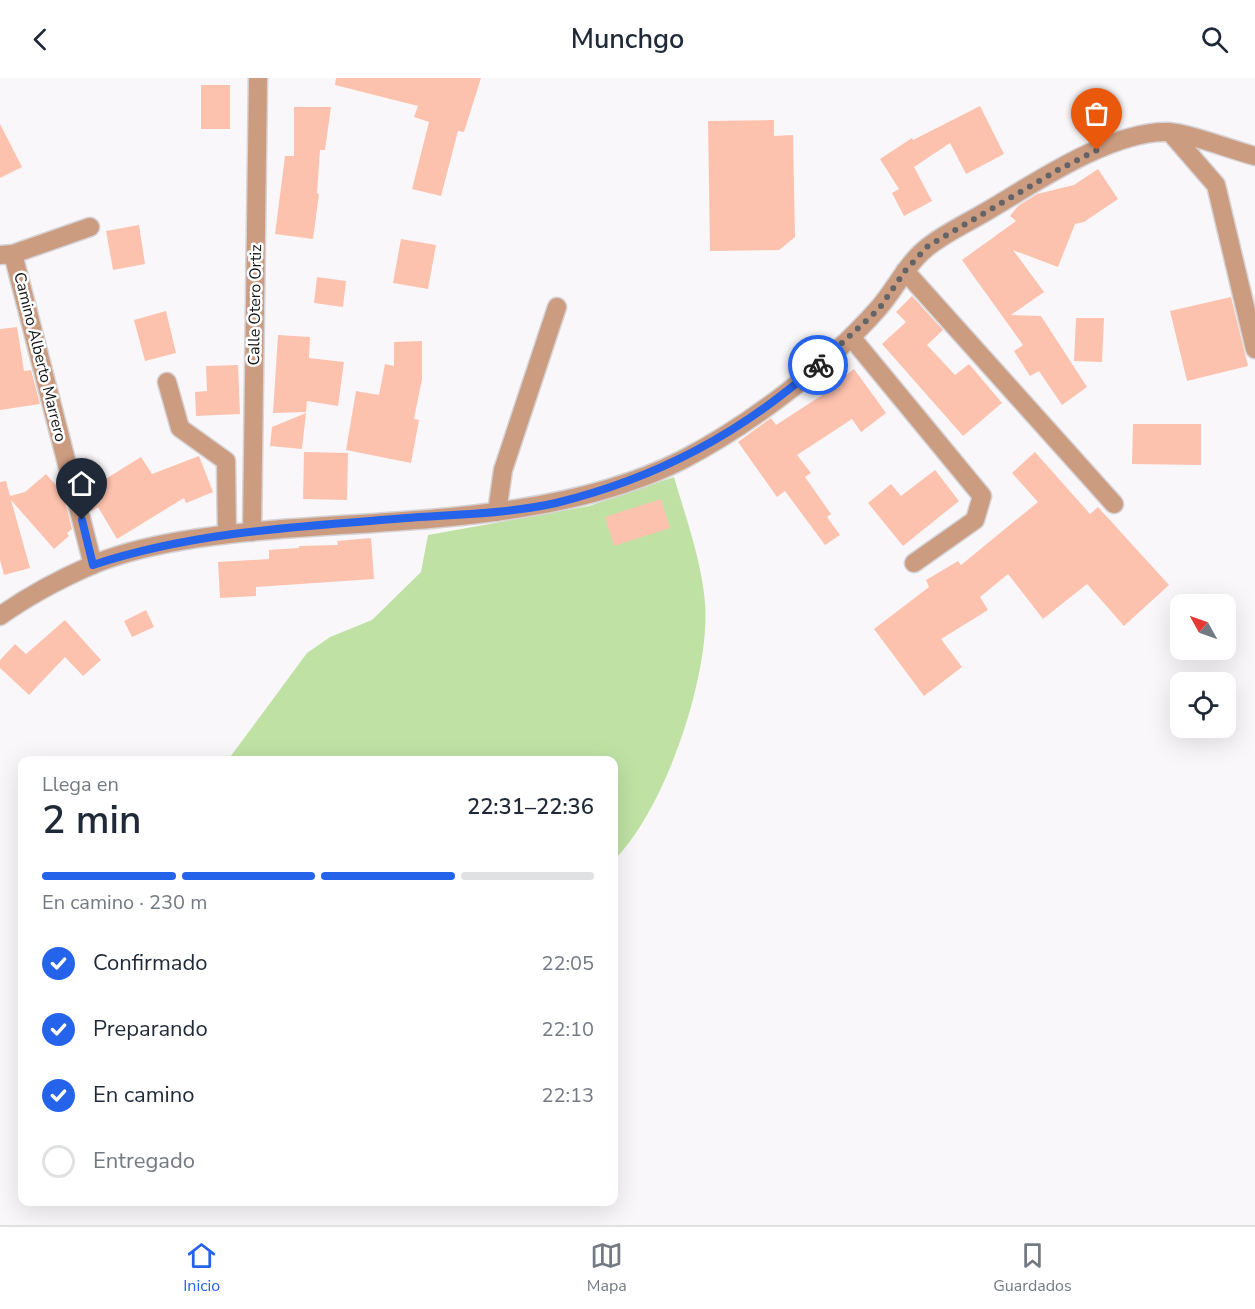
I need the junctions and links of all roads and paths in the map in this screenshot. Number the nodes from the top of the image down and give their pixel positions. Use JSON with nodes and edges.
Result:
{"nodes":[{"id":1,"x":258,"y":78,"type":"edge"},
{"id":2,"x":1170,"y":132,"type":"junction"},
{"id":3,"x":1255,"y":156,"type":"edge"},
{"id":4,"x":90,"y":227,"type":"dead end"},
{"id":5,"x":7,"y":255,"type":"edge"},
{"id":6,"x":905,"y":271,"type":"junction"},
{"id":7,"x":557,"y":306,"type":"dead end"},
{"id":8,"x":851,"y":337,"type":"junction"},
{"id":9,"x":1255,"y":349,"type":"edge"},
{"id":10,"x":167,"y":382,"type":"dead end"},
{"id":11,"x":1114,"y":504,"type":"dead end"},
{"id":12,"x":497,"y":512,"type":"junction"},
{"id":13,"x":252,"y":532,"type":"junction"},
{"id":14,"x":227,"y":534,"type":"junction"},
{"id":15,"x":914,"y":563,"type":"dead end"},
{"id":16,"x":93,"y":565,"type":"junction"},
{"id":17,"x":0,"y":616,"type":"edge"}],
"edges":[{"from":1,"to":13,"type":"street","name":"Calle Otero Ortiz"},
{"from":2,"to":3,"type":"street"},
{"from":2,"to":6,"type":"street"},
{"from":2,"to":9,"type":"street"},
{"from":4,"to":5,"type":"street"},
{"from":5,"to":16,"type":"street","name":"Camino Alberto Marrero"},
{"from":6,"to":8,"type":"street"},
{"from":6,"to":11,"type":"street"},
{"from":7,"to":12,"type":"street"},
{"from":8,"to":12,"type":"street"},
{"from":8,"to":15,"type":"street"},
{"from":10,"to":14,"type":"street"},
{"from":12,"to":13,"type":"street"},
{"from":13,"to":14,"type":"street"},
{"from":14,"to":16,"type":"street"},
{"from":16,"to":17,"type":"street"}]}
